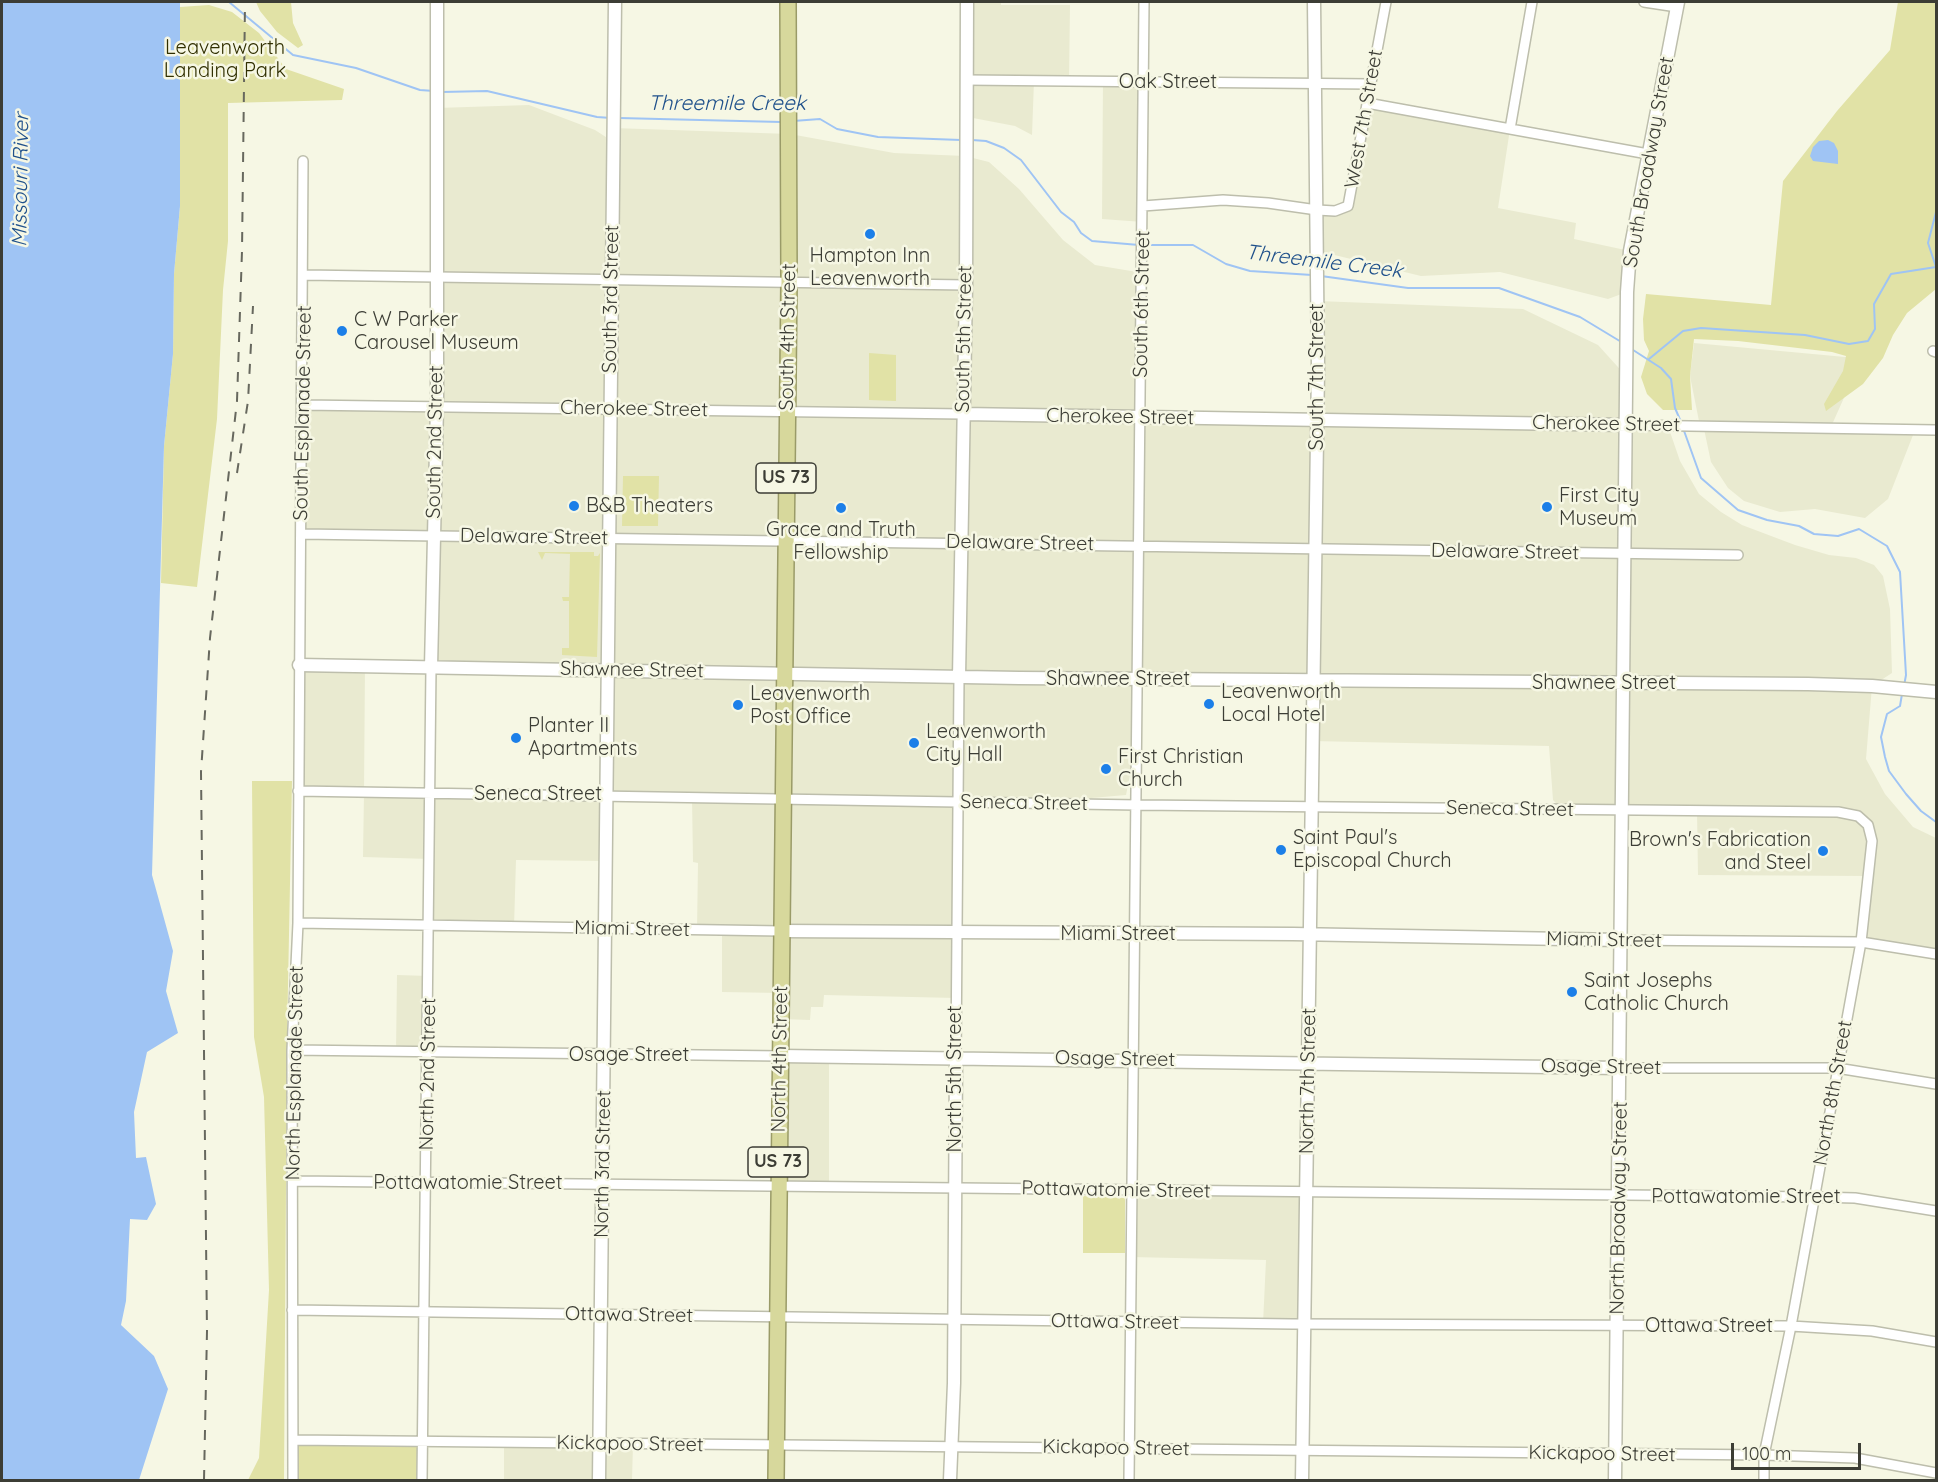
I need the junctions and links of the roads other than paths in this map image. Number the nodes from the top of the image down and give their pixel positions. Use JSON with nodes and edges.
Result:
{"nodes":[{"id":1,"x":437,"y":2,"type":"edge"},
{"id":2,"x":615,"y":2,"type":"edge"},
{"id":3,"x":788,"y":2,"type":"edge"},
{"id":4,"x":968,"y":2,"type":"edge"},
{"id":5,"x":1144,"y":2,"type":"edge"},
{"id":6,"x":1314,"y":2,"type":"edge"},
{"id":7,"x":1386,"y":2,"type":"edge"},
{"id":8,"x":1532,"y":2,"type":"edge"},
{"id":9,"x":1644,"y":2,"type":"edge"},
{"id":10,"x":1678,"y":4,"type":"edge"},
{"id":11,"x":966,"y":80,"type":"junction"},
{"id":12,"x":1144,"y":82,"type":"junction"},
{"id":13,"x":1315,"y":82,"type":"junction"},
{"id":14,"x":1370,"y":84,"type":"junction"},
{"id":15,"x":1367,"y":103,"type":"junction"},
{"id":16,"x":1510,"y":129,"type":"junction"},
{"id":17,"x":1648,"y":154,"type":"junction"},
{"id":18,"x":303,"y":161,"type":"dead end"},
{"id":19,"x":1143,"y":206,"type":"junction"},
{"id":20,"x":1317,"y":210,"type":"junction"},
{"id":21,"x":304,"y":275,"type":"junction"},
{"id":22,"x":437,"y":277,"type":"junction"},
{"id":23,"x":611,"y":279,"type":"junction"},
{"id":24,"x":789,"y":282,"type":"junction"},
{"id":25,"x":966,"y":285,"type":"junction"},
{"id":26,"x":303,"y":405,"type":"junction"},
{"id":27,"x":437,"y":406,"type":"junction"},
{"id":28,"x":610,"y":408,"type":"junction"},
{"id":29,"x":788,"y":412,"type":"junction"},
{"id":30,"x":963,"y":414,"type":"junction"},
{"id":31,"x":1140,"y":418,"type":"junction"},
{"id":32,"x":1317,"y":420,"type":"junction"},
{"id":33,"x":1628,"y":425,"type":"junction"},
{"id":34,"x":1936,"y":430,"type":"edge"},
{"id":35,"x":301,"y":534,"type":"junction"},
{"id":36,"x":434,"y":536,"type":"junction"},
{"id":37,"x":610,"y":538,"type":"junction"},
{"id":38,"x":785,"y":540,"type":"junction"},
{"id":39,"x":961,"y":542,"type":"junction"},
{"id":40,"x":1139,"y":545,"type":"junction"},
{"id":41,"x":1315,"y":549,"type":"junction"},
{"id":42,"x":1626,"y":553,"type":"junction"},
{"id":43,"x":1738,"y":555,"type":"dead end"},
{"id":44,"x":299,"y":664,"type":"junction"},
{"id":45,"x":431,"y":667,"type":"junction"},
{"id":46,"x":609,"y":668,"type":"junction"},
{"id":47,"x":784,"y":673,"type":"junction"},
{"id":48,"x":959,"y":677,"type":"junction"},
{"id":49,"x":1138,"y":679,"type":"junction"},
{"id":50,"x":1312,"y":681,"type":"junction"},
{"id":51,"x":1624,"y":684,"type":"junction"},
{"id":52,"x":1933,"y":692,"type":"edge"},
{"id":53,"x":298,"y":791,"type":"junction"},
{"id":54,"x":430,"y":794,"type":"junction"},
{"id":55,"x":606,"y":795,"type":"junction"},
{"id":56,"x":783,"y":800,"type":"junction"},
{"id":57,"x":957,"y":801,"type":"junction"},
{"id":58,"x":1137,"y":805,"type":"junction"},
{"id":59,"x":1311,"y":807,"type":"junction"},
{"id":60,"x":1622,"y":810,"type":"junction"},
{"id":61,"x":1858,"y":816,"type":"joint"},
{"id":62,"x":298,"y":923,"type":"junction"},
{"id":63,"x":429,"y":925,"type":"junction"},
{"id":64,"x":605,"y":928,"type":"junction"},
{"id":65,"x":781,"y":931,"type":"junction"},
{"id":66,"x":956,"y":933,"type":"junction"},
{"id":67,"x":1134,"y":934,"type":"junction"},
{"id":68,"x":1310,"y":935,"type":"junction"},
{"id":69,"x":1620,"y":940,"type":"junction"},
{"id":70,"x":1861,"y":942,"type":"junction"},
{"id":71,"x":1936,"y":954,"type":"edge"},
{"id":72,"x":292,"y":1050,"type":"junction"},
{"id":73,"x":429,"y":1053,"type":"junction"},
{"id":74,"x":604,"y":1056,"type":"junction"},
{"id":75,"x":781,"y":1056,"type":"junction"},
{"id":76,"x":956,"y":1058,"type":"junction"},
{"id":77,"x":1135,"y":1059,"type":"junction"},
{"id":78,"x":1309,"y":1062,"type":"junction"},
{"id":79,"x":1620,"y":1068,"type":"junction"},
{"id":80,"x":1837,"y":1068,"type":"junction"},
{"id":81,"x":1936,"y":1084,"type":"edge"},
{"id":82,"x":294,"y":1181,"type":"junction"},
{"id":83,"x":426,"y":1182,"type":"junction"},
{"id":84,"x":603,"y":1184,"type":"junction"},
{"id":85,"x":778,"y":1186,"type":"junction"},
{"id":86,"x":955,"y":1188,"type":"junction"},
{"id":87,"x":1133,"y":1190,"type":"junction"},
{"id":88,"x":1306,"y":1192,"type":"junction"},
{"id":89,"x":1619,"y":1196,"type":"junction"},
{"id":90,"x":1815,"y":1197,"type":"junction"},
{"id":91,"x":1936,"y":1211,"type":"edge"},
{"id":92,"x":292,"y":1310,"type":"junction"},
{"id":93,"x":424,"y":1312,"type":"junction"},
{"id":94,"x":601,"y":1315,"type":"junction"},
{"id":95,"x":776,"y":1318,"type":"junction"},
{"id":96,"x":955,"y":1320,"type":"junction"},
{"id":97,"x":1129,"y":1322,"type":"junction"},
{"id":98,"x":1304,"y":1324,"type":"junction"},
{"id":99,"x":1618,"y":1326,"type":"junction"},
{"id":100,"x":1791,"y":1326,"type":"junction"},
{"id":101,"x":1936,"y":1342,"type":"edge"},
{"id":102,"x":293,"y":1440,"type":"junction"},
{"id":103,"x":422,"y":1442,"type":"junction"},
{"id":104,"x":600,"y":1444,"type":"junction"},
{"id":105,"x":777,"y":1446,"type":"junction"},
{"id":106,"x":951,"y":1447,"type":"junction"},
{"id":107,"x":1129,"y":1448,"type":"junction"},
{"id":108,"x":1302,"y":1450,"type":"junction"},
{"id":109,"x":1614,"y":1454,"type":"junction"},
{"id":110,"x":1764,"y":1455,"type":"junction"},
{"id":111,"x":1936,"y":1473,"type":"edge"},
{"id":112,"x":292,"y":1480,"type":"edge"},
{"id":113,"x":422,"y":1480,"type":"edge"},
{"id":114,"x":599,"y":1480,"type":"edge"},
{"id":115,"x":776,"y":1480,"type":"edge"},
{"id":116,"x":950,"y":1480,"type":"edge"},
{"id":117,"x":1129,"y":1480,"type":"edge"},
{"id":118,"x":1302,"y":1480,"type":"edge"},
{"id":119,"x":1615,"y":1480,"type":"edge"},
{"id":120,"x":1764,"y":1480,"type":"edge"}],
"edges":[{"from":1,"to":22,"type":"street","name":"South 2nd Street"},
{"from":2,"to":23,"type":"street","name":"South 3rd Street"},
{"from":3,"to":24,"type":"highway","name":"South 4th Street","number":"US 73"},
{"from":4,"to":11,"type":"street","name":"South 5th Street"},
{"from":5,"to":12,"type":"street","name":"South 6th Street"},
{"from":6,"to":13,"type":"street","name":"South 7th Street"},
{"from":7,"to":14,"type":"street","name":"West 7th Street"},
{"from":8,"to":16,"type":"street"},
{"from":9,"to":10,"type":"street"},
{"from":10,"to":17,"type":"street","name":"South Broadway Street"},
{"from":11,"to":12,"type":"street","name":"Oak Street"},
{"from":11,"to":25,"type":"street","name":"South 5th Street"},
{"from":12,"to":13,"type":"street","name":"Oak Street"},
{"from":12,"to":19,"type":"street","name":"South 6th Street"},
{"from":13,"to":14,"type":"street","name":"Oak Street"},
{"from":13,"to":20,"type":"street","name":"South 7th Street"},
{"from":14,"to":15,"type":"street","name":"West 7th Street"},
{"from":15,"to":16,"type":"street"},
{"from":15,"to":20,"type":"street","name":"West 7th Street"},
{"from":16,"to":17,"type":"street"},
{"from":17,"to":33,"type":"street","name":"South Broadway Street"},
{"from":18,"to":21,"type":"street","name":"South Esplanade Street"},
{"from":19,"to":20,"type":"street"},
{"from":19,"to":31,"type":"street","name":"South 6th Street"},
{"from":20,"to":32,"type":"street","name":"South 7th Street"},
{"from":21,"to":22,"type":"street"},
{"from":21,"to":26,"type":"street","name":"South Esplanade Street"},
{"from":22,"to":23,"type":"street"},
{"from":22,"to":27,"type":"street","name":"South 2nd Street"},
{"from":23,"to":24,"type":"street"},
{"from":23,"to":28,"type":"street","name":"South 3rd Street"},
{"from":24,"to":25,"type":"street"},
{"from":24,"to":29,"type":"highway","name":"South 4th Street","number":"US 73"},
{"from":25,"to":30,"type":"street","name":"South 5th Street"},
{"from":26,"to":27,"type":"street","name":"Cherokee Street"},
{"from":26,"to":35,"type":"street","name":"South Esplanade Street"},
{"from":27,"to":28,"type":"street","name":"Cherokee Street"},
{"from":27,"to":36,"type":"street","name":"South 2nd Street"},
{"from":28,"to":29,"type":"street","name":"Cherokee Street"},
{"from":28,"to":37,"type":"street","name":"South 3rd Street"},
{"from":29,"to":30,"type":"street","name":"Cherokee Street"},
{"from":29,"to":38,"type":"highway","name":"South 4th Street","number":"US 73"},
{"from":30,"to":31,"type":"street","name":"Cherokee Street"},
{"from":30,"to":39,"type":"street","name":"South 5th Street"},
{"from":31,"to":32,"type":"street","name":"Cherokee Street"},
{"from":31,"to":40,"type":"street","name":"South 6th Street"},
{"from":32,"to":33,"type":"street","name":"Cherokee Street"},
{"from":32,"to":41,"type":"street","name":"South 7th Street"},
{"from":33,"to":34,"type":"street","name":"Cherokee Street"},
{"from":33,"to":42,"type":"street","name":"South Broadway Street"},
{"from":35,"to":36,"type":"street","name":"Delaware Street"},
{"from":35,"to":44,"type":"street","name":"South Esplanade Street"},
{"from":36,"to":37,"type":"street","name":"Delaware Street"},
{"from":36,"to":45,"type":"street","name":"South 2nd Street"},
{"from":37,"to":38,"type":"street","name":"Delaware Street"},
{"from":37,"to":46,"type":"street","name":"South 3rd Street"},
{"from":38,"to":39,"type":"street","name":"Delaware Street"},
{"from":38,"to":47,"type":"highway","name":"South 4th Street","number":"US 73"},
{"from":39,"to":40,"type":"street","name":"Delaware Street"},
{"from":39,"to":48,"type":"street","name":"South 5th Street"},
{"from":40,"to":41,"type":"street","name":"Delaware Street"},
{"from":40,"to":49,"type":"street","name":"South 6th Street"},
{"from":41,"to":42,"type":"street","name":"Delaware Street"},
{"from":41,"to":50,"type":"street","name":"South 7th Street"},
{"from":42,"to":43,"type":"street","name":"Delaware Street"},
{"from":42,"to":51,"type":"street","name":"South Broadway Street"},
{"from":44,"to":45,"type":"street","name":"Shawnee Street"},
{"from":44,"to":53,"type":"street","name":"North Esplanade Street"},
{"from":45,"to":46,"type":"street","name":"Shawnee Street"},
{"from":45,"to":54,"type":"street","name":"North 2nd Street"},
{"from":46,"to":47,"type":"street","name":"Shawnee Street"},
{"from":46,"to":55,"type":"street","name":"North 3rd Street"},
{"from":47,"to":48,"type":"street","name":"Shawnee Street"},
{"from":47,"to":56,"type":"highway","name":"North 4th Street","number":"US 73"},
{"from":48,"to":49,"type":"street","name":"Shawnee Street"},
{"from":48,"to":57,"type":"street","name":"North 5th Street"},
{"from":49,"to":50,"type":"street","name":"Shawnee Street"},
{"from":49,"to":58,"type":"street","name":"South 6th Street"},
{"from":50,"to":51,"type":"street","name":"Shawnee Street"},
{"from":50,"to":59,"type":"street","name":"North 7th Street"},
{"from":51,"to":52,"type":"street","name":"Shawnee Street"},
{"from":51,"to":60,"type":"street","name":"North Broadway Street"},
{"from":53,"to":54,"type":"street","name":"Seneca Street"},
{"from":53,"to":62,"type":"street","name":"North Esplanade Street"},
{"from":54,"to":55,"type":"street","name":"Seneca Street"},
{"from":54,"to":63,"type":"street","name":"North 2nd Street"},
{"from":55,"to":56,"type":"street","name":"Seneca Street"},
{"from":55,"to":64,"type":"street","name":"North 3rd Street"},
{"from":56,"to":57,"type":"street","name":"Seneca Street"},
{"from":56,"to":65,"type":"highway","name":"North 4th Street","number":"US 73"},
{"from":57,"to":58,"type":"street","name":"Seneca Street"},
{"from":57,"to":66,"type":"street","name":"North 5th Street"},
{"from":58,"to":59,"type":"street","name":"Seneca Street"},
{"from":58,"to":67,"type":"street","name":"South 6th Street"},
{"from":59,"to":60,"type":"street","name":"Seneca Street"},
{"from":59,"to":68,"type":"street","name":"North 7th Street"},
{"from":60,"to":61,"type":"street","name":"Seneca Street"},
{"from":60,"to":69,"type":"street","name":"North Broadway Street"},
{"from":61,"to":70,"type":"street","name":"North 8th Street"},
{"from":62,"to":63,"type":"street","name":"Miami Street"},
{"from":62,"to":72,"type":"street","name":"North Esplanade Street"},
{"from":63,"to":64,"type":"street","name":"Miami Street"},
{"from":63,"to":73,"type":"street","name":"North 2nd Street"},
{"from":64,"to":65,"type":"street","name":"Miami Street"},
{"from":64,"to":74,"type":"street","name":"North 3rd Street"},
{"from":65,"to":66,"type":"street","name":"Miami Street"},
{"from":65,"to":75,"type":"highway","name":"North 4th Street","number":"US 73"},
{"from":66,"to":67,"type":"street","name":"Miami Street"},
{"from":66,"to":76,"type":"street","name":"North 5th Street"},
{"from":67,"to":68,"type":"street","name":"Miami Street"},
{"from":67,"to":77,"type":"street","name":"South 6th Street"},
{"from":68,"to":69,"type":"street","name":"Miami Street"},
{"from":68,"to":78,"type":"street","name":"North 7th Street"},
{"from":69,"to":70,"type":"street","name":"Miami Street"},
{"from":69,"to":79,"type":"street","name":"North Broadway Street"},
{"from":70,"to":71,"type":"street","name":"Miami Street"},
{"from":70,"to":80,"type":"street","name":"North 8th Street"},
{"from":72,"to":73,"type":"street","name":"Osage Street"},
{"from":72,"to":82,"type":"street","name":"North Esplanade Street"},
{"from":73,"to":74,"type":"street","name":"Osage Street"},
{"from":73,"to":83,"type":"street","name":"North 2nd Street"},
{"from":74,"to":75,"type":"street","name":"Osage Street"},
{"from":74,"to":84,"type":"street","name":"North 3rd Street"},
{"from":75,"to":76,"type":"street","name":"Osage Street"},
{"from":75,"to":85,"type":"highway","name":"North 4th Street","number":"US 73"},
{"from":76,"to":77,"type":"street","name":"Osage Street"},
{"from":76,"to":86,"type":"street","name":"North 5th Street"},
{"from":77,"to":78,"type":"street","name":"Osage Street"},
{"from":77,"to":87,"type":"street","name":"South 6th Street"},
{"from":78,"to":79,"type":"street","name":"Osage Street"},
{"from":78,"to":88,"type":"street","name":"North 7th Street"},
{"from":79,"to":80,"type":"street","name":"Osage Street"},
{"from":79,"to":89,"type":"street","name":"North Broadway Street"},
{"from":80,"to":81,"type":"street","name":"Osage Street"},
{"from":80,"to":90,"type":"street","name":"North 8th Street"},
{"from":82,"to":83,"type":"street","name":"Pottawatomie Street"},
{"from":82,"to":92,"type":"street","name":"North Esplanade Street"},
{"from":83,"to":84,"type":"street","name":"Pottawatomie Street"},
{"from":83,"to":93,"type":"street","name":"North 2nd Street"},
{"from":84,"to":85,"type":"street","name":"Pottawatomie Street"},
{"from":84,"to":94,"type":"street","name":"North 3rd Street"},
{"from":85,"to":86,"type":"street","name":"Pottawatomie Street"},
{"from":85,"to":95,"type":"highway","name":"North 4th Street","number":"US 73"},
{"from":86,"to":87,"type":"street","name":"Pottawatomie Street"},
{"from":86,"to":96,"type":"street","name":"North 5th Street"},
{"from":87,"to":88,"type":"street","name":"Pottawatomie Street"},
{"from":87,"to":97,"type":"street","name":"South 6th Street"},
{"from":88,"to":89,"type":"street","name":"Pottawatomie Street"},
{"from":88,"to":98,"type":"street","name":"North 7th Street"},
{"from":89,"to":90,"type":"street","name":"Pottawatomie Street"},
{"from":89,"to":99,"type":"street","name":"North Broadway Street"},
{"from":90,"to":91,"type":"street","name":"Pottawatomie Street"},
{"from":90,"to":100,"type":"street","name":"North 8th Street"},
{"from":92,"to":93,"type":"street","name":"Ottawa Street"},
{"from":92,"to":102,"type":"street","name":"North Esplanade Street"},
{"from":93,"to":94,"type":"street","name":"Ottawa Street"},
{"from":93,"to":103,"type":"street","name":"North 2nd Street"},
{"from":94,"to":95,"type":"street","name":"Ottawa Street"},
{"from":94,"to":104,"type":"street","name":"North 3rd Street"},
{"from":95,"to":96,"type":"street","name":"Ottawa Street"},
{"from":95,"to":105,"type":"highway","name":"North 4th Street","number":"US 73"},
{"from":96,"to":97,"type":"street","name":"Ottawa Street"},
{"from":96,"to":106,"type":"street","name":"North 5th Street"},
{"from":97,"to":98,"type":"street","name":"Ottawa Street"},
{"from":97,"to":107,"type":"street","name":"South 6th Street"},
{"from":98,"to":99,"type":"street","name":"Ottawa Street"},
{"from":98,"to":108,"type":"street","name":"North 7th Street"},
{"from":99,"to":100,"type":"street","name":"Ottawa Street"},
{"from":99,"to":109,"type":"street","name":"North Broadway Street"},
{"from":100,"to":101,"type":"street","name":"Ottawa Street"},
{"from":100,"to":110,"type":"street","name":"North 8th Street"},
{"from":102,"to":103,"type":"street","name":"Kickapoo Street"},
{"from":102,"to":112,"type":"street","name":"North Esplanade Street"},
{"from":103,"to":104,"type":"street","name":"Kickapoo Street"},
{"from":103,"to":113,"type":"street","name":"North 2nd Street"},
{"from":104,"to":105,"type":"street","name":"Kickapoo Street"},
{"from":104,"to":114,"type":"street","name":"North 3rd Street"},
{"from":105,"to":106,"type":"street","name":"Kickapoo Street"},
{"from":105,"to":115,"type":"highway","name":"North 4th Street","number":"US 73"},
{"from":106,"to":107,"type":"street","name":"Kickapoo Street"},
{"from":106,"to":116,"type":"street","name":"North 5th Street"},
{"from":107,"to":108,"type":"street","name":"Kickapoo Street"},
{"from":107,"to":117,"type":"street","name":"South 6th Street"},
{"from":108,"to":109,"type":"street","name":"Kickapoo Street"},
{"from":108,"to":118,"type":"street","name":"North 7th Street"},
{"from":109,"to":110,"type":"street","name":"Kickapoo Street"},
{"from":109,"to":119,"type":"street","name":"North Broadway Street"},
{"from":110,"to":111,"type":"street","name":"Kickapoo Street"},
{"from":110,"to":120,"type":"street","name":"North 8th Street"}]}
